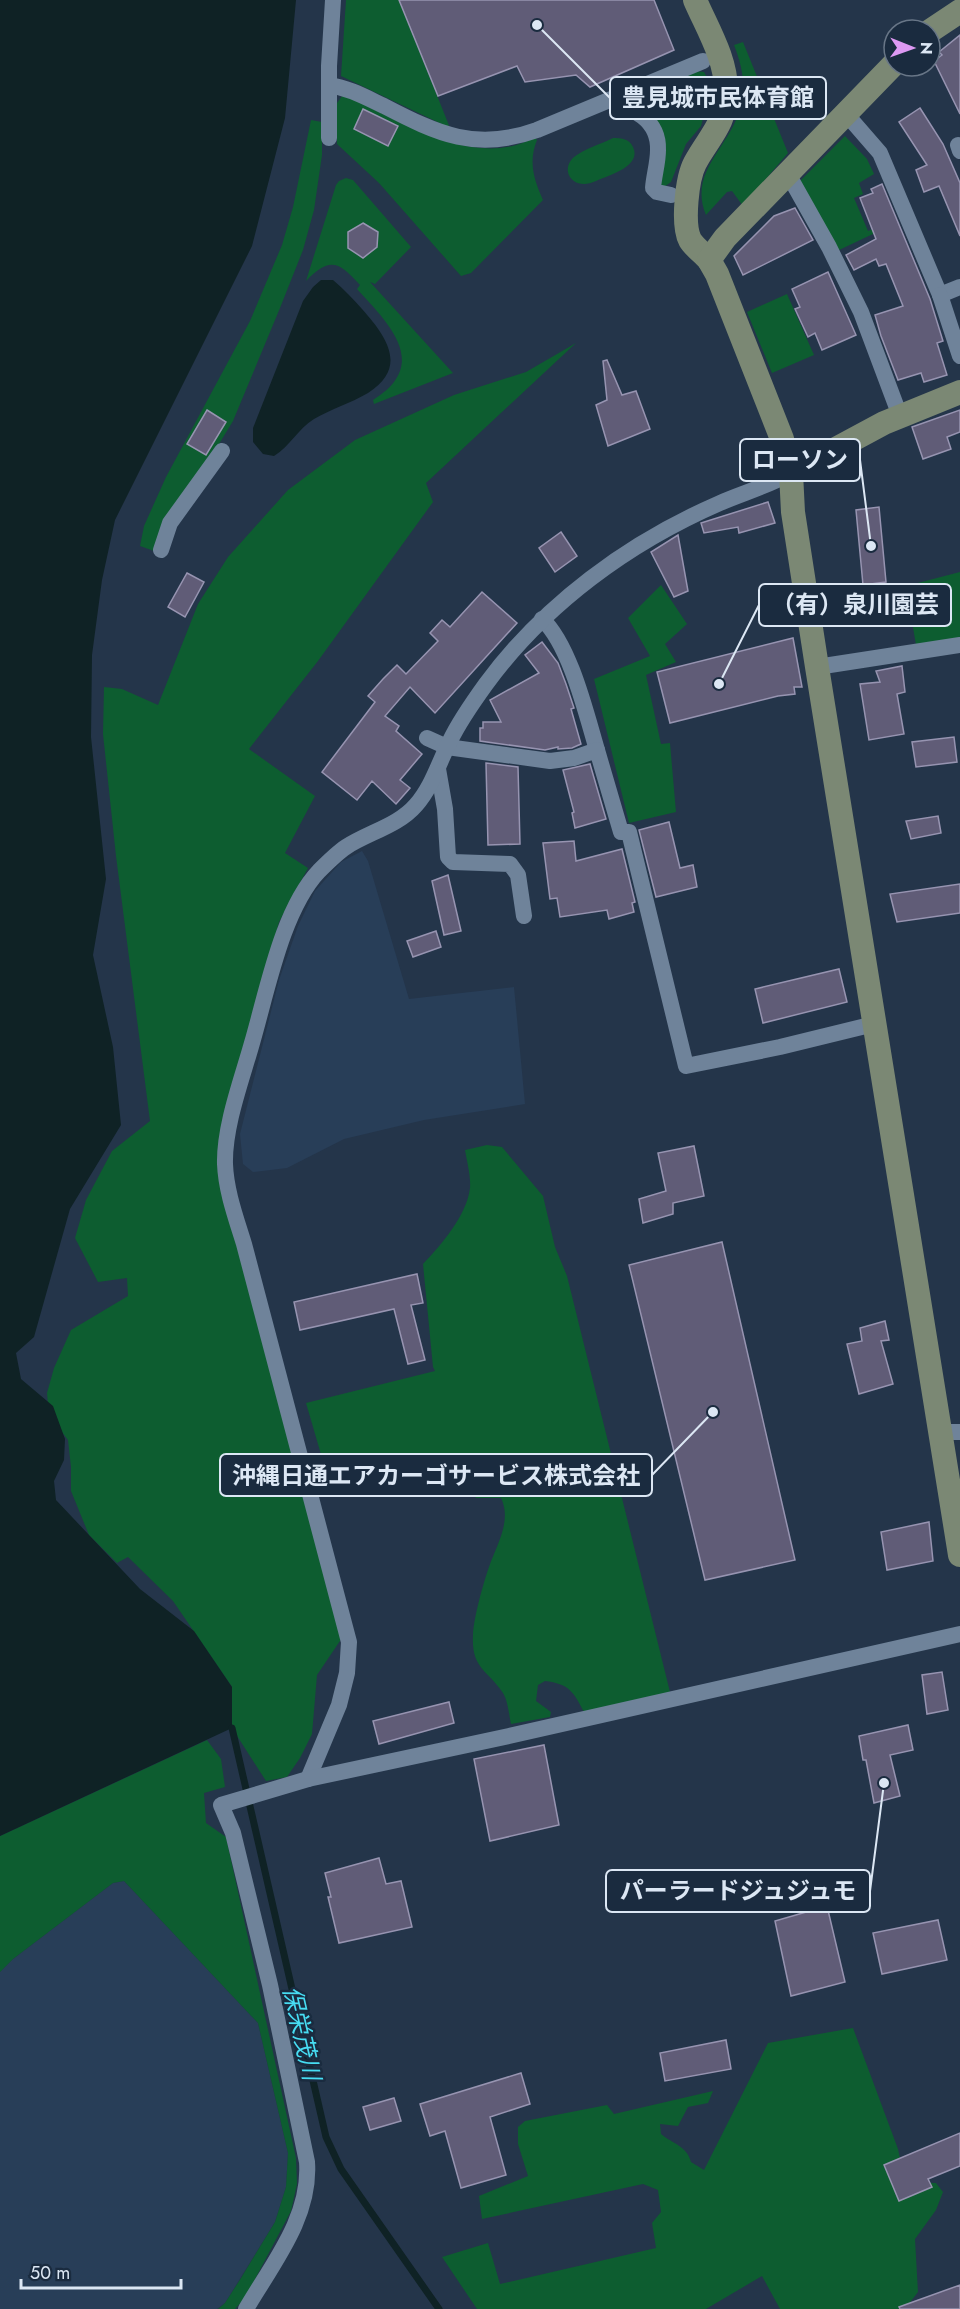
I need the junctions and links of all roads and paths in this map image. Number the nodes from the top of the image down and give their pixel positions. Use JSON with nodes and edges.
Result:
{"nodes":[{"id":1,"x":333,"y":0,"type":"edge"},
{"id":2,"x":696,"y":0,"type":"edge"},
{"id":3,"x":960,"y":11,"type":"edge"},
{"id":4,"x":942,"y":23,"type":"edge"},
{"id":5,"x":703,"y":61,"type":"dead end"},
{"id":6,"x":882,"y":77,"type":"edge"},
{"id":7,"x":329,"y":85,"type":"junction"},
{"id":8,"x":609,"y":100,"type":"junction"},
{"id":9,"x":846,"y":115,"type":"junction"},
{"id":10,"x":329,"y":138,"type":"dead end"},
{"id":11,"x":788,"y":174,"type":"junction"},
{"id":12,"x":671,"y":195,"type":"dead end"},
{"id":13,"x":709,"y":260,"type":"junction"},
{"id":14,"x":960,"y":287,"type":"edge"},
{"id":15,"x":940,"y":295,"type":"junction"},
{"id":16,"x":960,"y":356,"type":"edge"},
{"id":17,"x":960,"y":392,"type":"edge"},
{"id":18,"x":900,"y":416,"type":"junction"},
{"id":19,"x":222,"y":451,"type":"dead end"},
{"id":20,"x":791,"y":473,"type":"junction"},
{"id":21,"x":161,"y":550,"type":"dead end"},
{"id":22,"x":542,"y":619,"type":"junction"},
{"id":23,"x":960,"y":645,"type":"edge"},
{"id":24,"x":817,"y":667,"type":"junction"},
{"id":25,"x":427,"y":738,"type":"dead end"},
{"id":26,"x":447,"y":747,"type":"junction"},
{"id":27,"x":597,"y":750,"type":"junction"},
{"id":28,"x":438,"y":769,"type":"junction"},
{"id":29,"x":524,"y":916,"type":"dead end"},
{"id":30,"x":874,"y":1024,"type":"junction"},
{"id":31,"x":950,"y":1432,"type":"edge"},
{"id":32,"x":960,"y":1556,"type":"edge"},
{"id":33,"x":960,"y":1634,"type":"edge"},
{"id":34,"x":308,"y":1779,"type":"junction"},
{"id":35,"x":246,"y":2309,"type":"edge"}],
"edges":[{"from":1,"to":7,"type":"street"},
{"from":2,"to":13,"type":"street"},
{"from":3,"to":4,"type":"street"},
{"from":5,"to":8,"type":"street"},
{"from":6,"to":9,"type":"street"},
{"from":7,"to":8,"type":"street"},
{"from":7,"to":10,"type":"street"},
{"from":8,"to":12,"type":"street"},
{"from":9,"to":11,"type":"street"},
{"from":9,"to":15,"type":"street"},
{"from":11,"to":13,"type":"street"},
{"from":11,"to":18,"type":"street"},
{"from":13,"to":20,"type":"street"},
{"from":14,"to":15,"type":"street"},
{"from":15,"to":16,"type":"street"},
{"from":17,"to":18,"type":"street"},
{"from":18,"to":20,"type":"street"},
{"from":19,"to":21,"type":"street"},
{"from":20,"to":22,"type":"street"},
{"from":20,"to":24,"type":"street"},
{"from":22,"to":26,"type":"street"},
{"from":22,"to":27,"type":"street"},
{"from":23,"to":24,"type":"street"},
{"from":24,"to":30,"type":"street"},
{"from":25,"to":26,"type":"street"},
{"from":26,"to":27,"type":"street"},
{"from":26,"to":28,"type":"street"},
{"from":27,"to":30,"type":"street"},
{"from":28,"to":29,"type":"street"},
{"from":28,"to":34,"type":"street"},
{"from":30,"to":31,"type":"street"},
{"from":31,"to":32,"type":"street"},
{"from":33,"to":34,"type":"street"},
{"from":34,"to":35,"type":"street"}]}
